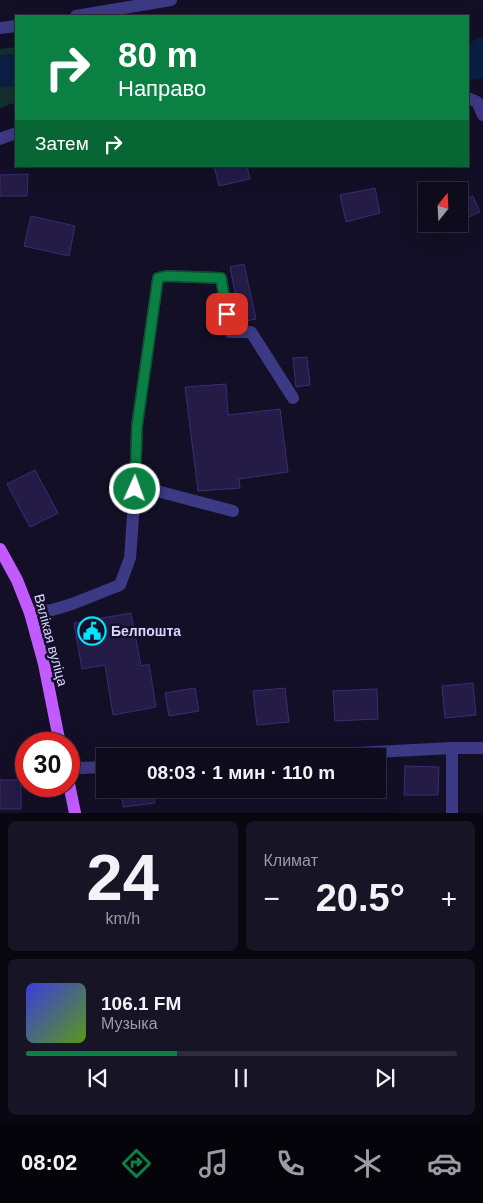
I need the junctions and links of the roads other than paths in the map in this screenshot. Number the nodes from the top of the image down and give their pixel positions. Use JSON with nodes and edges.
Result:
{"nodes":[{"id":1,"x":171,"y":0,"type":"edge"},
{"id":2,"x":82,"y":15,"type":"edge"},
{"id":3,"x":15,"y":26,"type":"edge"},
{"id":4,"x":0,"y":28,"type":"edge"},
{"id":5,"x":472,"y":100,"type":"edge"},
{"id":6,"x":483,"y":115,"type":"edge"},
{"id":7,"x":15,"y":133,"type":"edge"},
{"id":8,"x":0,"y":140,"type":"edge"},
{"id":9,"x":293,"y":398,"type":"dead end"},
{"id":10,"x":135,"y":489,"type":"junction"},
{"id":11,"x":233,"y":511,"type":"dead end"},
{"id":12,"x":0,"y":549,"type":"edge"},
{"id":13,"x":30,"y":613,"type":"junction"},
{"id":14,"x":58,"y":732,"type":"edge"},
{"id":15,"x":452,"y":748,"type":"junction"},
{"id":16,"x":483,"y":748,"type":"edge"},
{"id":17,"x":386,"y":751,"type":"edge"},
{"id":18,"x":96,"y":767,"type":"edge"},
{"id":19,"x":80,"y":768,"type":"edge"},
{"id":20,"x":72,"y":797,"type":"edge"},
{"id":21,"x":75,"y":813,"type":"edge"},
{"id":22,"x":452,"y":813,"type":"edge"}],
"edges":[{"from":1,"to":2,"type":"street"},
{"from":3,"to":4,"type":"street"},
{"from":5,"to":6,"type":"street"},
{"from":7,"to":8,"type":"street"},
{"from":9,"to":10,"type":"street"},
{"from":10,"to":11,"type":"street"},
{"from":10,"to":13,"type":"street"},
{"from":12,"to":13,"type":"main road","name":"Вялікая вуліца"},
{"from":13,"to":14,"type":"main road","name":"Вялікая вуліца"},
{"from":15,"to":16,"type":"street"},
{"from":15,"to":17,"type":"street"},
{"from":15,"to":22,"type":"street"},
{"from":18,"to":19,"type":"street"},
{"from":20,"to":21,"type":"main road"}]}
